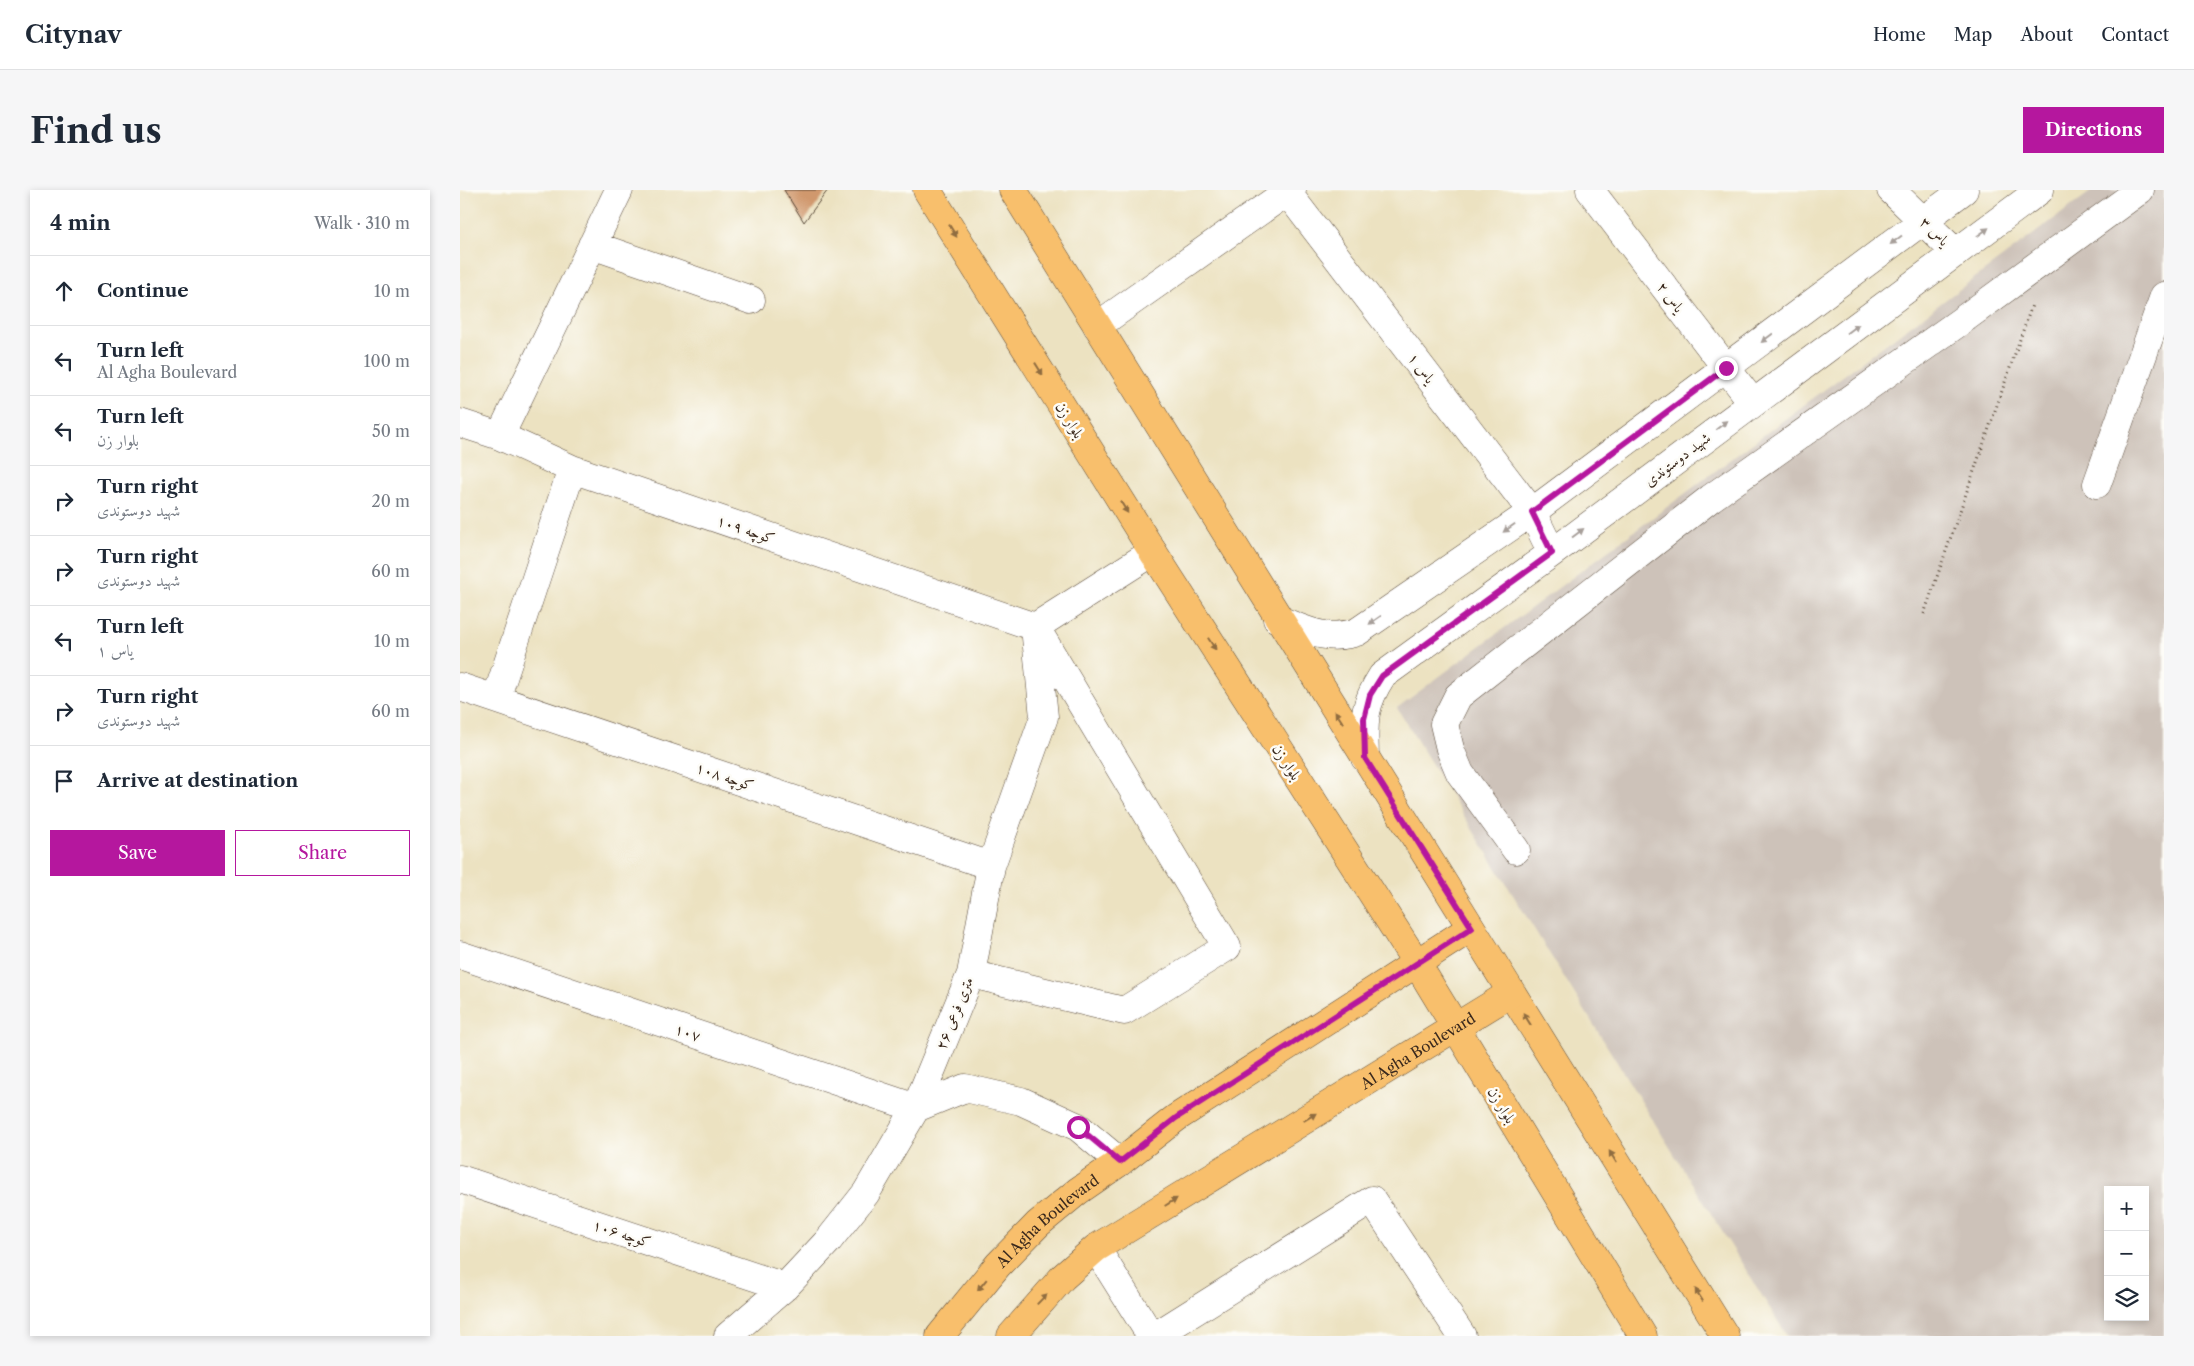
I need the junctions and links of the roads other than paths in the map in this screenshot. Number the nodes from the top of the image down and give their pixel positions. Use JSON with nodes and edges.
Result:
{"nodes":[{"id":1,"x":619,"y":190,"type":"edge"},
{"id":2,"x":927,"y":190,"type":"edge"},
{"id":3,"x":1013,"y":190,"type":"edge"},
{"id":4,"x":1590,"y":190,"type":"edge"},
{"id":5,"x":1891,"y":190,"type":"edge"},
{"id":6,"x":1964,"y":190,"type":"edge"},
{"id":7,"x":2040,"y":190,"type":"edge"},
{"id":8,"x":2140,"y":190,"type":"edge"},
{"id":9,"x":1288,"y":191,"type":"edge"},
{"id":10,"x":1923,"y":219,"type":"junction"},
{"id":11,"x":592,"y":245,"type":"junction"},
{"id":12,"x":1956,"y":252,"type":"junction"},
{"id":13,"x":2164,"y":296,"type":"edge"},
{"id":14,"x":751,"y":300,"type":"dead end"},
{"id":15,"x":1096,"y":326,"type":"junction"},
{"id":16,"x":1726,"y":368,"type":"junction"},
{"id":17,"x":1753,"y":402,"type":"junction"},
{"id":18,"x":460,"y":423,"type":"edge"},
{"id":19,"x":500,"y":436,"type":"junction"},
{"id":20,"x":572,"y":469,"type":"junction"},
{"id":21,"x":2098,"y":484,"type":"dead end"},
{"id":22,"x":1532,"y":512,"type":"junction"},
{"id":23,"x":1153,"y":552,"type":"junction"},
{"id":24,"x":1552,"y":553,"type":"junction"},
{"id":25,"x":1277,"y":619,"type":"junction"},
{"id":26,"x":1036,"y":628,"type":"junction"},
{"id":27,"x":460,"y":687,"type":"edge"},
{"id":28,"x":496,"y":699,"type":"junction"},
{"id":29,"x":1365,"y":758,"type":"junction"},
{"id":30,"x":1516,"y":850,"type":"dead end"},
{"id":31,"x":991,"y":866,"type":"junction"},
{"id":32,"x":1472,"y":928,"type":"junction"},
{"id":33,"x":460,"y":955,"type":"edge"},
{"id":34,"x":1416,"y":962,"type":"junction"},
{"id":35,"x":971,"y":974,"type":"junction"},
{"id":36,"x":1511,"y":993,"type":"junction"},
{"id":37,"x":1454,"y":1028,"type":"junction"},
{"id":38,"x":916,"y":1108,"type":"junction"},
{"id":39,"x":1120,"y":1162,"type":"junction"},
{"id":40,"x":460,"y":1179,"type":"edge"},
{"id":41,"x":1096,"y":1248,"type":"junction"},
{"id":42,"x":785,"y":1287,"type":"junction"},
{"id":43,"x":728,"y":1336,"type":"edge"},
{"id":44,"x":940,"y":1336,"type":"edge"},
{"id":45,"x":1011,"y":1336,"type":"edge"},
{"id":46,"x":1151,"y":1336,"type":"edge"},
{"id":47,"x":1154,"y":1336,"type":"edge"},
{"id":48,"x":1462,"y":1336,"type":"edge"},
{"id":49,"x":1643,"y":1336,"type":"edge"},
{"id":50,"x":1724,"y":1336,"type":"edge"}],
"edges":[{"from":1,"to":11,"type":"street"},
{"from":2,"to":23,"type":"main road","name":"بلوار زن","one_way":true},
{"from":3,"to":15,"type":"main road"},
{"from":4,"to":16,"type":"street","name":"یاس ۲"},
{"from":5,"to":10,"type":"street","name":"یاس ۳"},
{"from":6,"to":10,"type":"street"},
{"from":12,"to":7,"type":"street","name":"شهید دوستوندی","one_way":true},
{"from":8,"to":30,"type":"street"},
{"from":9,"to":15,"type":"street"},
{"from":9,"to":22,"type":"street","name":"یاس ۱"},
{"from":10,"to":12,"type":"street","name":"یاس ۳"},
{"from":10,"to":16,"type":"street","one_way":true},
{"from":11,"to":14,"type":"street"},
{"from":11,"to":19,"type":"street"},
{"from":17,"to":12,"type":"street","name":"شهید دوستوندی","one_way":true},
{"from":13,"to":21,"type":"street"},
{"from":15,"to":25,"type":"main road"},
{"from":16,"to":17,"type":"street","name":"یاس ۲"},
{"from":16,"to":22,"type":"street"},
{"from":24,"to":17,"type":"street","name":"شهید دوستوندی","one_way":true},
{"from":18,"to":19,"type":"street","name":"کوچه ۱۰۹"},
{"from":19,"to":20,"type":"street","name":"کوچه ۱۰۹"},
{"from":20,"to":26,"type":"street","name":"کوچه ۱۰۹"},
{"from":20,"to":28,"type":"street"},
{"from":22,"to":24,"type":"street","name":"یاس ۱"},
{"from":22,"to":25,"type":"street","one_way":true},
{"from":23,"to":26,"type":"street"},
{"from":23,"to":34,"type":"main road","name":"بلوار زن","one_way":true},
{"from":24,"to":29,"type":"street","name":"شهید دوستوندی"},
{"from":29,"to":25,"type":"main road","one_way":true},
{"from":26,"to":31,"type":"street","name":"۲۶ متری فرعی"},
{"from":26,"to":35,"type":"street"},
{"from":27,"to":28,"type":"street","name":"کوچه ۱۰۸"},
{"from":28,"to":31,"type":"street","name":"کوچه ۱۰۸"},
{"from":29,"to":32,"type":"main road"},
{"from":31,"to":35,"type":"street","name":"۲۶ متری فرعی"},
{"from":32,"to":34,"type":"main road","name":"Al Agha Boulevard"},
{"from":32,"to":36,"type":"main road"},
{"from":33,"to":38,"type":"street","name":"۱۰۷"},
{"from":34,"to":37,"type":"main road","name":"بلوار زن"},
{"from":34,"to":39,"type":"main road","name":"Al Agha Boulevard"},
{"from":35,"to":38,"type":"street","name":"۲۶ متری فرعی"},
{"from":36,"to":37,"type":"main road","name":"Al Agha Boulevard"},
{"from":50,"to":36,"type":"main road","one_way":true},
{"from":41,"to":37,"type":"main road","name":"Al Agha Boulevard","one_way":true},
{"from":37,"to":49,"type":"main road","name":"بلوار زن"},
{"from":38,"to":39,"type":"street"},
{"from":38,"to":42,"type":"street","name":"۲۶ متری فرعی"},
{"from":39,"to":44,"type":"main road","name":"Al Agha Boulevard","one_way":true},
{"from":40,"to":42,"type":"street","name":"کوچه ۱۰۶"},
{"from":45,"to":41,"type":"main road","name":"Al Agha Boulevard","one_way":true},
{"from":41,"to":46,"type":"street"},
{"from":42,"to":43,"type":"street","name":"۲۶ متری فرعی"},
{"from":47,"to":48,"type":"street"}]}
